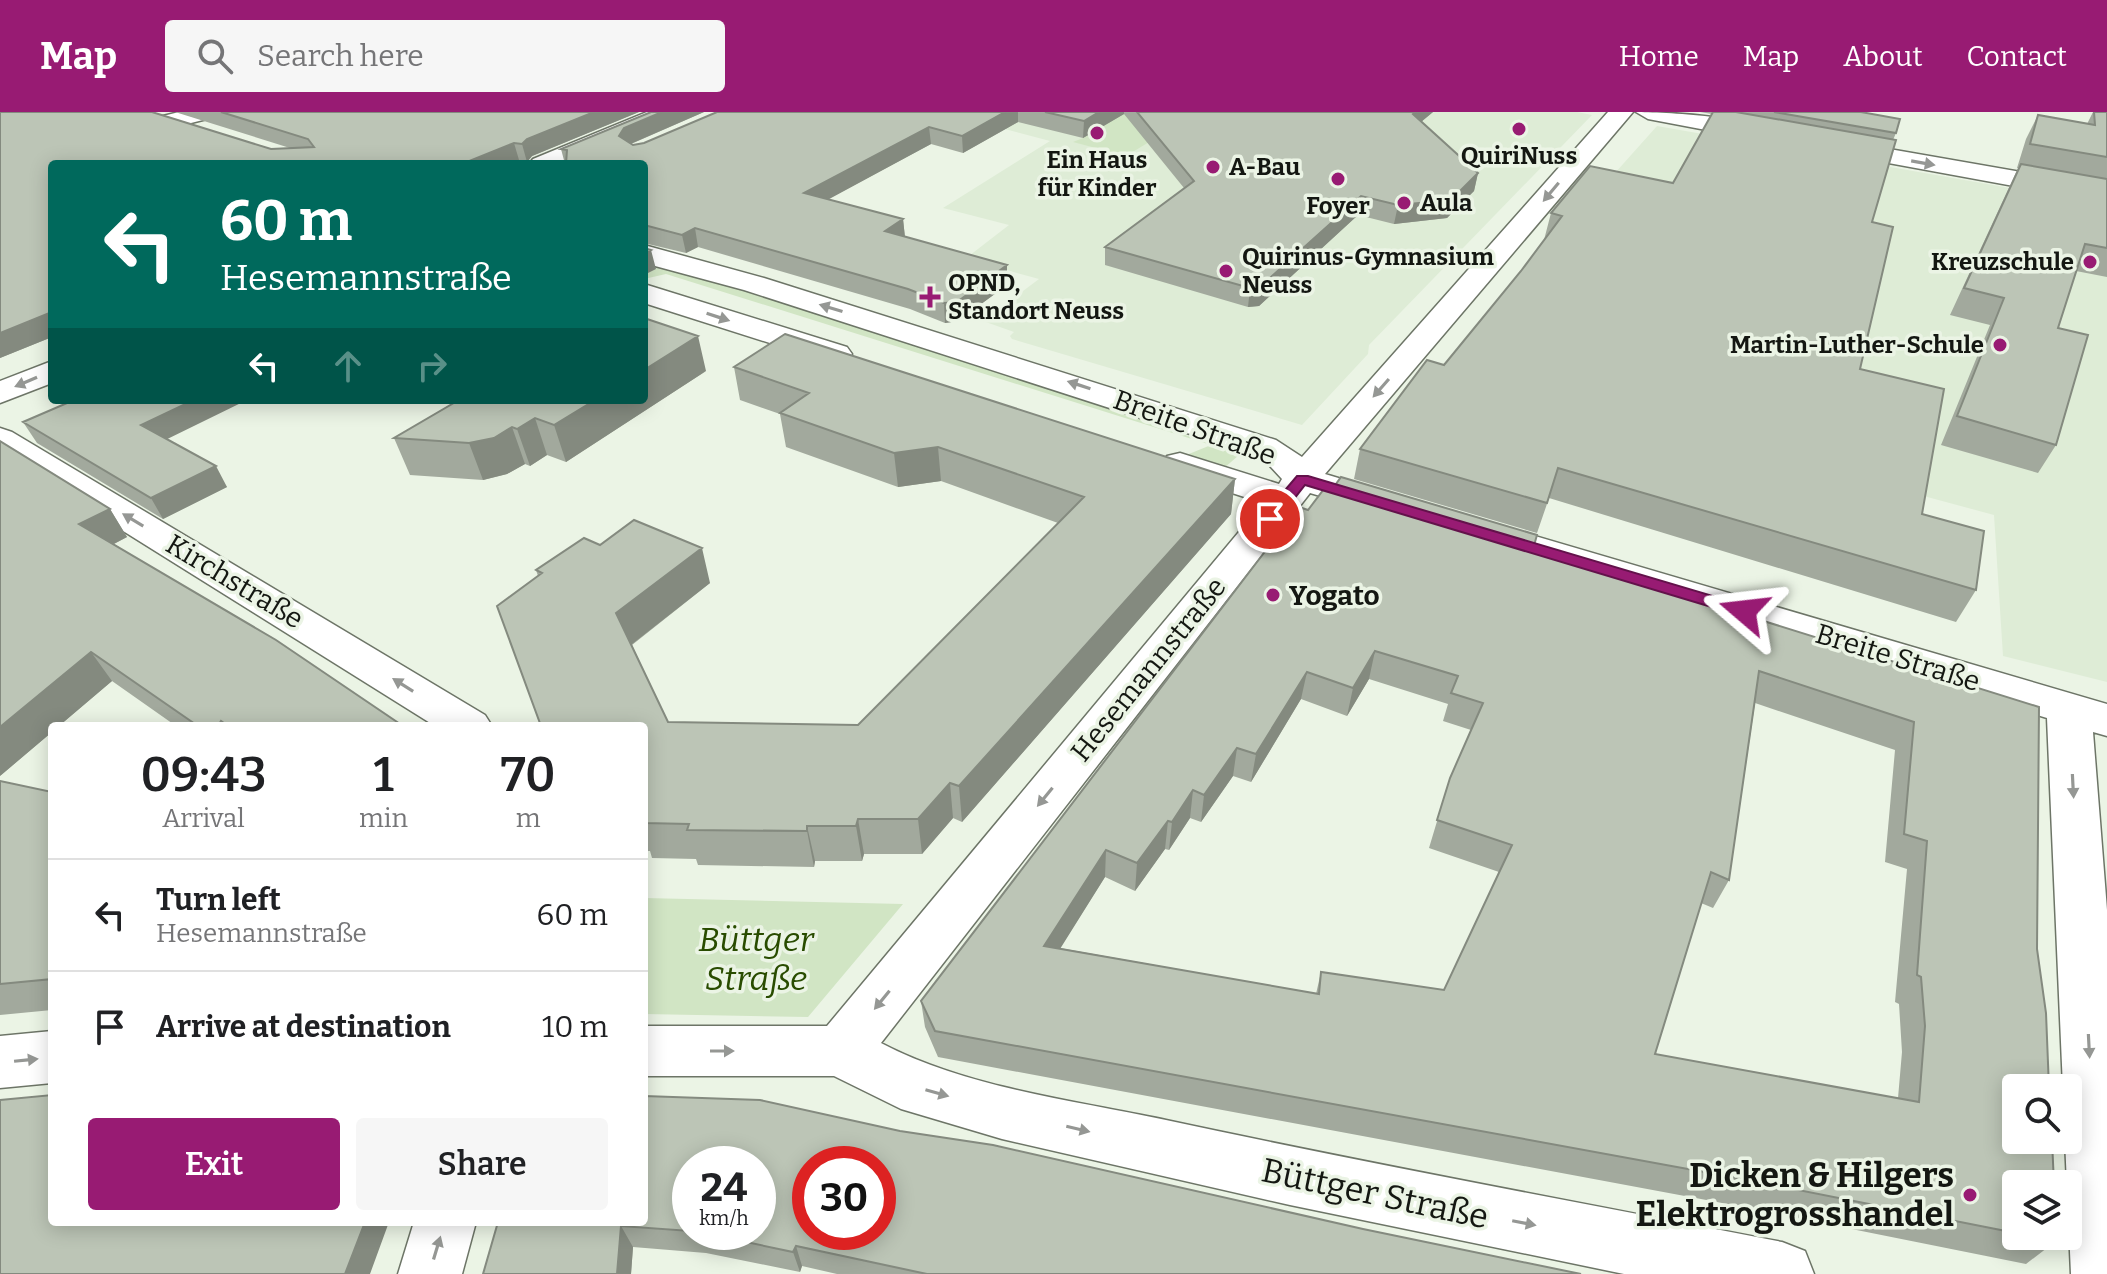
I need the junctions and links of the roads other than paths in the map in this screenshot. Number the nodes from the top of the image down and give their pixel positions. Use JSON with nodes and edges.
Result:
{"nodes":[{"id":1,"x":207,"y":112,"type":"edge"},
{"id":2,"x":667,"y":112,"type":"edge"},
{"id":3,"x":1621,"y":112,"type":"edge"},
{"id":4,"x":1648,"y":112,"type":"edge"},
{"id":5,"x":216,"y":136,"type":"edge"},
{"id":6,"x":552,"y":160,"type":"edge"},
{"id":7,"x":2107,"y":195,"type":"edge"},
{"id":8,"x":648,"y":255,"type":"edge"},
{"id":9,"x":648,"y":294,"type":"edge"},
{"id":10,"x":871,"y":365,"type":"edge"},
{"id":11,"x":48,"y":373,"type":"edge"},
{"id":12,"x":0,"y":393,"type":"edge"},
{"id":13,"x":10,"y":434,"type":"edge"},
{"id":14,"x":1144,"y":453,"type":"edge"},
{"id":15,"x":1294,"y":489,"type":"junction"},
{"id":16,"x":2088,"y":714,"type":"edge"},
{"id":17,"x":463,"y":722,"type":"edge"},
{"id":18,"x":648,"y":1051,"type":"edge"},
{"id":19,"x":841,"y":1051,"type":"junction"},
{"id":20,"x":48,"y":1057,"type":"edge"},
{"id":21,"x":0,"y":1062,"type":"edge"},
{"id":22,"x":444,"y":1226,"type":"edge"},
{"id":23,"x":430,"y":1274,"type":"edge"},
{"id":24,"x":1782,"y":1274,"type":"edge"},
{"id":25,"x":2103,"y":1274,"type":"edge"}],
"edges":[{"from":1,"to":5,"type":"street"},
{"from":2,"to":6,"type":"street"},
{"from":3,"to":15,"type":"street","name":"Hesemannstraße","one_way":true},
{"from":4,"to":7,"type":"street","one_way":true},
{"from":15,"to":8,"type":"street","name":"Breite Straße","one_way":true},
{"from":9,"to":10,"type":"street","one_way":true},
{"from":11,"to":12,"type":"street","one_way":true},
{"from":17,"to":13,"type":"street","name":"Kirchstraße","one_way":true},
{"from":14,"to":15,"type":"street","name":"Breite Straße"},
{"from":15,"to":16,"type":"street","name":"Breite Straße"},
{"from":15,"to":19,"type":"street","name":"Hesemannstraße","one_way":true},
{"from":16,"to":25,"type":"street","one_way":true},
{"from":18,"to":19,"type":"street","name":"Büttger Straße","one_way":true},
{"from":19,"to":24,"type":"street","name":"Büttger Straße","one_way":true},
{"from":21,"to":20,"type":"street","one_way":true},
{"from":23,"to":22,"type":"street","one_way":true}]}
